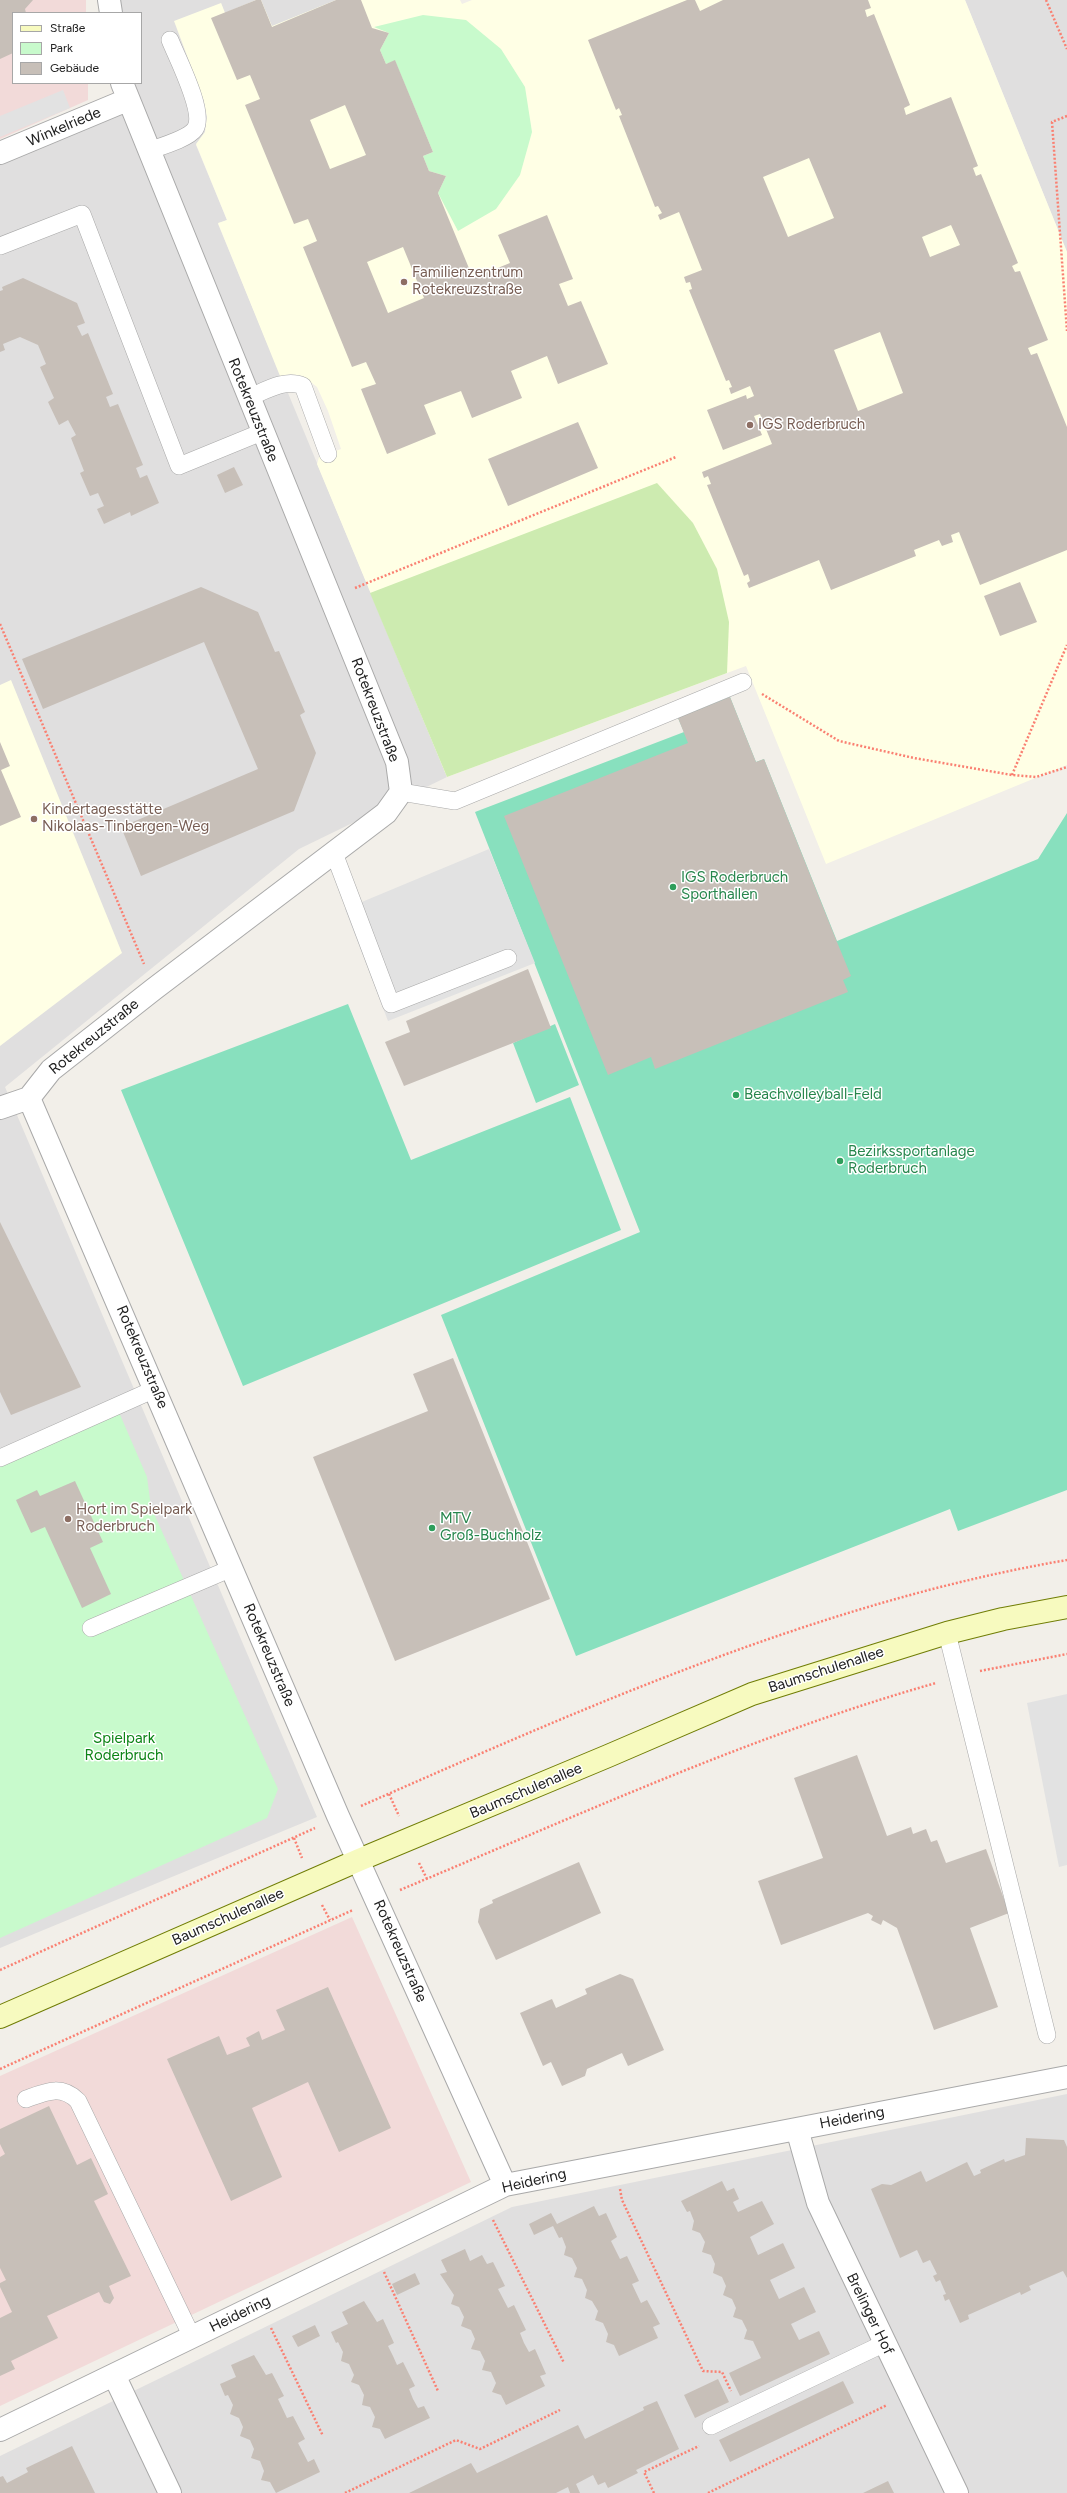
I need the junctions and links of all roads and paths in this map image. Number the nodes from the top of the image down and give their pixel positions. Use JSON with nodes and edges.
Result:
{"nodes":[{"id":1,"x":109,"y":0,"type":"edge"},
{"id":2,"x":1046,"y":0,"type":"edge"},
{"id":3,"x":111,"y":12,"type":"edge"},
{"id":4,"x":170,"y":40,"type":"dead end"},
{"id":5,"x":1067,"y":49,"type":"edge"},
{"id":6,"x":125,"y":92,"type":"edge"},
{"id":7,"x":1067,"y":116,"type":"edge"},
{"id":8,"x":148,"y":151,"type":"junction"},
{"id":9,"x":0,"y":153,"type":"edge"},
{"id":10,"x":0,"y":246,"type":"edge"},
{"id":11,"x":1067,"y":331,"type":"edge"},
{"id":12,"x":248,"y":398,"type":"junction"},
{"id":13,"x":262,"y":432,"type":"junction"},
{"id":14,"x":328,"y":454,"type":"dead end"},
{"id":15,"x":676,"y":457,"type":"dead end"},
{"id":16,"x":349,"y":590,"type":"dead end"},
{"id":17,"x":0,"y":624,"type":"edge"},
{"id":18,"x":1067,"y":645,"type":"edge"},
{"id":19,"x":743,"y":682,"type":"joint"},
{"id":20,"x":1067,"y":767,"type":"edge"},
{"id":21,"x":1012,"y":775,"type":"junction"},
{"id":22,"x":401,"y":792,"type":"junction"},
{"id":23,"x":334,"y":853,"type":"junction"},
{"id":24,"x":508,"y":958,"type":"dead end"},
{"id":25,"x":154,"y":989,"type":"junction"},
{"id":26,"x":29,"y":1098,"type":"junction"},
{"id":27,"x":0,"y":1108,"type":"edge"},
{"id":28,"x":155,"y":1389,"type":"junction"},
{"id":29,"x":0,"y":1458,"type":"edge"},
{"id":30,"x":1067,"y":1560,"type":"edge"},
{"id":31,"x":232,"y":1568,"type":"junction"},
{"id":32,"x":1067,"y":1607,"type":"edge"},
{"id":33,"x":92,"y":1628,"type":"dead end"},
{"id":34,"x":947,"y":1634,"type":"junction"},
{"id":35,"x":1067,"y":1654,"type":"edge"},
{"id":36,"x":958,"y":1676,"type":"junction"},
{"id":37,"x":338,"y":1816,"type":"junction"},
{"id":38,"x":359,"y":1860,"type":"junction"},
{"id":39,"x":377,"y":1899,"type":"junction"},
{"id":40,"x":0,"y":1970,"type":"edge"},
{"id":41,"x":0,"y":2018,"type":"edge"},
{"id":42,"x":1047,"y":2035,"type":"dead end"},
{"id":43,"x":0,"y":2069,"type":"edge"},
{"id":44,"x":1067,"y":2076,"type":"edge"},
{"id":45,"x":26,"y":2099,"type":"dead end"},
{"id":46,"x":797,"y":2129,"type":"junction"},
{"id":47,"x":616,"y":2163,"type":"junction"},
{"id":48,"x":505,"y":2185,"type":"junction"},
{"id":49,"x":481,"y":2196,"type":"junction"},
{"id":50,"x":374,"y":2250,"type":"junction"},
{"id":51,"x":259,"y":2304,"type":"junction"},
{"id":52,"x":192,"y":2337,"type":"junction"},
{"id":53,"x":885,"y":2343,"type":"junction"},
{"id":54,"x":564,"y":2363,"type":"dead end"},
{"id":55,"x":114,"y":2376,"type":"junction"},
{"id":56,"x":438,"y":2391,"type":"dead end"},
{"id":57,"x":908,"y":2394,"type":"junction"},
{"id":58,"x":560,"y":2410,"type":"dead end"},
{"id":59,"x":741,"y":2412,"type":"junction"},
{"id":60,"x":710,"y":2426,"type":"joint"},
{"id":61,"x":0,"y":2430,"type":"edge"},
{"id":62,"x":323,"y":2436,"type":"dead end"},
{"id":63,"x":170,"y":2493,"type":"edge"},
{"id":64,"x":345,"y":2493,"type":"edge"},
{"id":65,"x":654,"y":2493,"type":"edge"},
{"id":66,"x":708,"y":2493,"type":"edge"},
{"id":67,"x":957,"y":2493,"type":"edge"}],
"edges":[{"from":1,"to":3,"type":"street"},
{"from":2,"to":5,"type":"path"},
{"from":4,"to":8,"type":"lane"},
{"from":6,"to":8,"type":"street","name":"Rotekreuzstraße"},
{"from":6,"to":9,"type":"street","name":"Winkelriede"},
{"from":7,"to":11,"type":"path"},
{"from":8,"to":12,"type":"street","name":"Rotekreuzstraße"},
{"from":10,"to":13,"type":"lane"},
{"from":12,"to":13,"type":"street","name":"Rotekreuzstraße"},
{"from":12,"to":14,"type":"lane"},
{"from":13,"to":22,"type":"street","name":"Rotekreuzstraße"},
{"from":15,"to":16,"type":"path"},
{"from":17,"to":25,"type":"path"},
{"from":18,"to":21,"type":"path"},
{"from":19,"to":21,"type":"path"},
{"from":19,"to":22,"type":"lane"},
{"from":20,"to":21,"type":"path"},
{"from":22,"to":23,"type":"street","name":"Rotekreuzstraße"},
{"from":23,"to":24,"type":"lane"},
{"from":23,"to":25,"type":"street","name":"Rotekreuzstraße"},
{"from":25,"to":26,"type":"street","name":"Rotekreuzstraße"},
{"from":26,"to":27,"type":"street"},
{"from":26,"to":28,"type":"street","name":"Rotekreuzstraße"},
{"from":28,"to":29,"type":"lane"},
{"from":28,"to":31,"type":"street","name":"Rotekreuzstraße"},
{"from":30,"to":37,"type":"path"},
{"from":31,"to":33,"type":"lane"},
{"from":31,"to":37,"type":"street","name":"Rotekreuzstraße"},
{"from":32,"to":34,"type":"main road","name":"Baumschulenallee"},
{"from":34,"to":36,"type":"lane"},
{"from":34,"to":38,"type":"main road","name":"Baumschulenallee"},
{"from":35,"to":36,"type":"path"},
{"from":36,"to":39,"type":"path"},
{"from":36,"to":42,"type":"lane"},
{"from":37,"to":38,"type":"street","name":"Rotekreuzstraße"},
{"from":37,"to":40,"type":"path"},
{"from":38,"to":39,"type":"street","name":"Rotekreuzstraße"},
{"from":38,"to":41,"type":"main road","name":"Baumschulenallee"},
{"from":39,"to":43,"type":"path"},
{"from":39,"to":48,"type":"street","name":"Rotekreuzstraße"},
{"from":44,"to":46,"type":"street","name":"Heidering"},
{"from":45,"to":52,"type":"lane"},
{"from":46,"to":47,"type":"street","name":"Heidering"},
{"from":46,"to":53,"type":"street","name":"Brelinger Hof"},
{"from":47,"to":48,"type":"street","name":"Heidering"},
{"from":47,"to":59,"type":"path"},
{"from":48,"to":49,"type":"street","name":"Heidering"},
{"from":49,"to":50,"type":"street","name":"Heidering"},
{"from":49,"to":54,"type":"path"},
{"from":50,"to":51,"type":"street","name":"Heidering"},
{"from":50,"to":56,"type":"path"},
{"from":51,"to":52,"type":"street","name":"Heidering"},
{"from":51,"to":62,"type":"path"},
{"from":52,"to":55,"type":"street","name":"Heidering"},
{"from":53,"to":57,"type":"street","name":"Brelinger Hof"},
{"from":53,"to":59,"type":"lane"},
{"from":55,"to":61,"type":"street","name":"Heidering"},
{"from":55,"to":63,"type":"street"},
{"from":57,"to":66,"type":"path"},
{"from":57,"to":67,"type":"street","name":"Brelinger Hof"},
{"from":58,"to":64,"type":"path"},
{"from":59,"to":60,"type":"lane"},
{"from":60,"to":65,"type":"path"}]}
